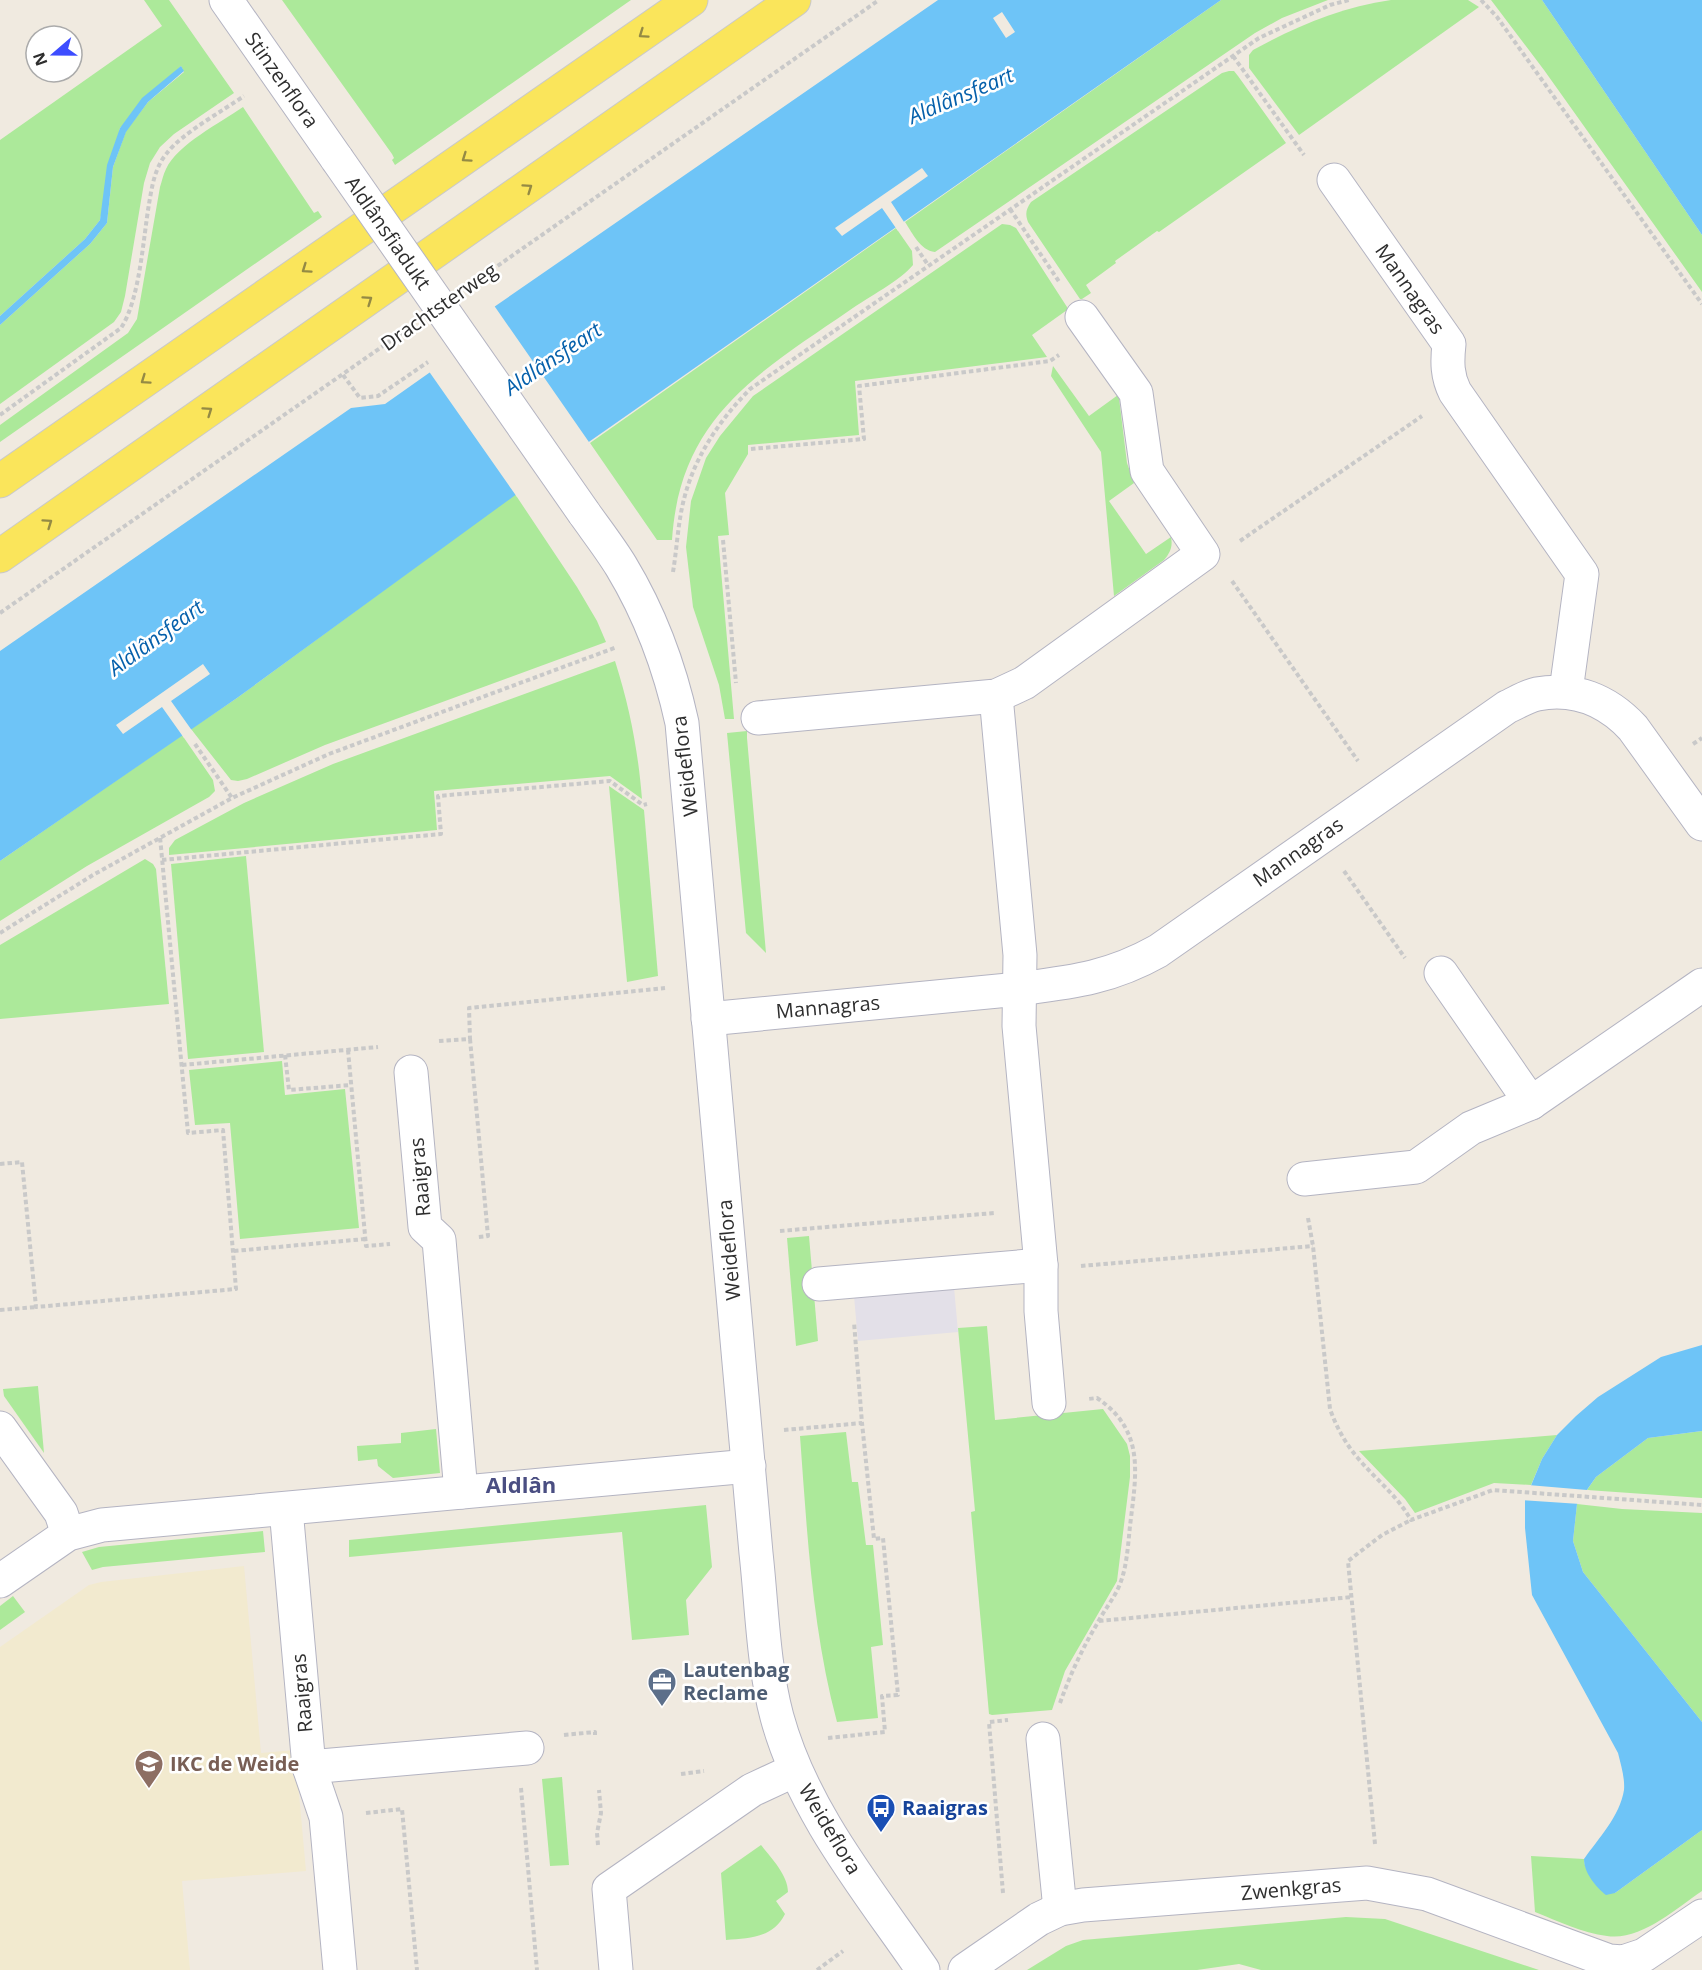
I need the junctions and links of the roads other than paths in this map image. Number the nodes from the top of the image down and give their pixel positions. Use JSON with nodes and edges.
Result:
{"nodes":[{"id":1,"x":226,"y":0,"type":"edge"},
{"id":2,"x":691,"y":0,"type":"edge"},
{"id":3,"x":795,"y":0,"type":"edge"},
{"id":4,"x":338,"y":159,"type":"joint"},
{"id":5,"x":1334,"y":180,"type":"road end"},
{"id":6,"x":1088,"y":324,"type":"road end"},
{"id":7,"x":0,"y":481,"type":"edge"},
{"id":8,"x":584,"y":513,"type":"joint"},
{"id":9,"x":0,"y":556,"type":"edge"},
{"id":10,"x":1566,"y":691,"type":"junction"},
{"id":11,"x":996,"y":696,"type":"junction"},
{"id":12,"x":759,"y":718,"type":"dead end"},
{"id":13,"x":1702,"y":824,"type":"edge"},
{"id":14,"x":1441,"y":973,"type":"dead end"},
{"id":15,"x":1702,"y":984,"type":"edge"},
{"id":16,"x":1019,"y":989,"type":"junction"},
{"id":17,"x":708,"y":1019,"type":"junction"},
{"id":18,"x":411,"y":1072,"type":"dead end"},
{"id":19,"x":1531,"y":1103,"type":"junction"},
{"id":20,"x":1304,"y":1179,"type":"road end"},
{"id":21,"x":1041,"y":1264,"type":"junction"},
{"id":22,"x":835,"y":1282,"type":"road end"},
{"id":23,"x":1049,"y":1403,"type":"road end"},
{"id":24,"x":0,"y":1428,"type":"edge"},
{"id":25,"x":749,"y":1466,"type":"junction"},
{"id":26,"x":461,"y":1492,"type":"junction"},
{"id":27,"x":286,"y":1509,"type":"junction"},
{"id":28,"x":68,"y":1534,"type":"junction"},
{"id":29,"x":0,"y":1581,"type":"edge"},
{"id":30,"x":1043,"y":1739,"type":"dead end"},
{"id":31,"x":522,"y":1748,"type":"road end"},
{"id":32,"x":309,"y":1767,"type":"junction"},
{"id":33,"x":795,"y":1770,"type":"junction"},
{"id":34,"x":1060,"y":1909,"type":"junction"},
{"id":35,"x":1702,"y":1916,"type":"edge"},
{"id":36,"x":1623,"y":1966,"type":"edge"},
{"id":37,"x":340,"y":1970,"type":"edge"},
{"id":38,"x":616,"y":1970,"type":"edge"},
{"id":39,"x":923,"y":1970,"type":"edge"},
{"id":40,"x":965,"y":1970,"type":"edge"}],
"edges":[{"from":1,"to":4,"type":"street","name":"Stinzenflora"},
{"from":2,"to":7,"type":"main road","one_way":true},
{"from":9,"to":3,"type":"main road","one_way":true},
{"from":4,"to":8,"type":"street","name":"Aldlânsfiadukt","bridge":true},
{"from":5,"to":10,"type":"street","name":"Mannagras"},
{"from":6,"to":11,"type":"street"},
{"from":8,"to":17,"type":"street","name":"Weideflora"},
{"from":10,"to":13,"type":"street","name":"Mannagras"},
{"from":10,"to":16,"type":"street","name":"Mannagras"},
{"from":11,"to":12,"type":"street"},
{"from":11,"to":16,"type":"street"},
{"from":14,"to":19,"type":"street"},
{"from":15,"to":19,"type":"street"},
{"from":16,"to":17,"type":"street","name":"Mannagras"},
{"from":16,"to":21,"type":"street"},
{"from":17,"to":25,"type":"street","name":"Weideflora"},
{"from":18,"to":26,"type":"street","name":"Raaigras"},
{"from":19,"to":20,"type":"street"},
{"from":21,"to":22,"type":"street"},
{"from":21,"to":23,"type":"street"},
{"from":24,"to":28,"type":"street"},
{"from":25,"to":26,"type":"street"},
{"from":25,"to":33,"type":"street","name":"Weideflora"},
{"from":26,"to":27,"type":"street"},
{"from":27,"to":28,"type":"street"},
{"from":27,"to":32,"type":"street","name":"Raaigras"},
{"from":28,"to":29,"type":"street"},
{"from":30,"to":34,"type":"street"},
{"from":31,"to":32,"type":"street"},
{"from":32,"to":37,"type":"street","name":"Raaigras"},
{"from":33,"to":38,"type":"street"},
{"from":33,"to":39,"type":"street","name":"Weideflora"},
{"from":34,"to":36,"type":"street","name":"Zwenkgras"},
{"from":34,"to":40,"type":"street","name":"Zwenkgras"},
{"from":35,"to":36,"type":"street","name":"Zwenkgras"}]}
